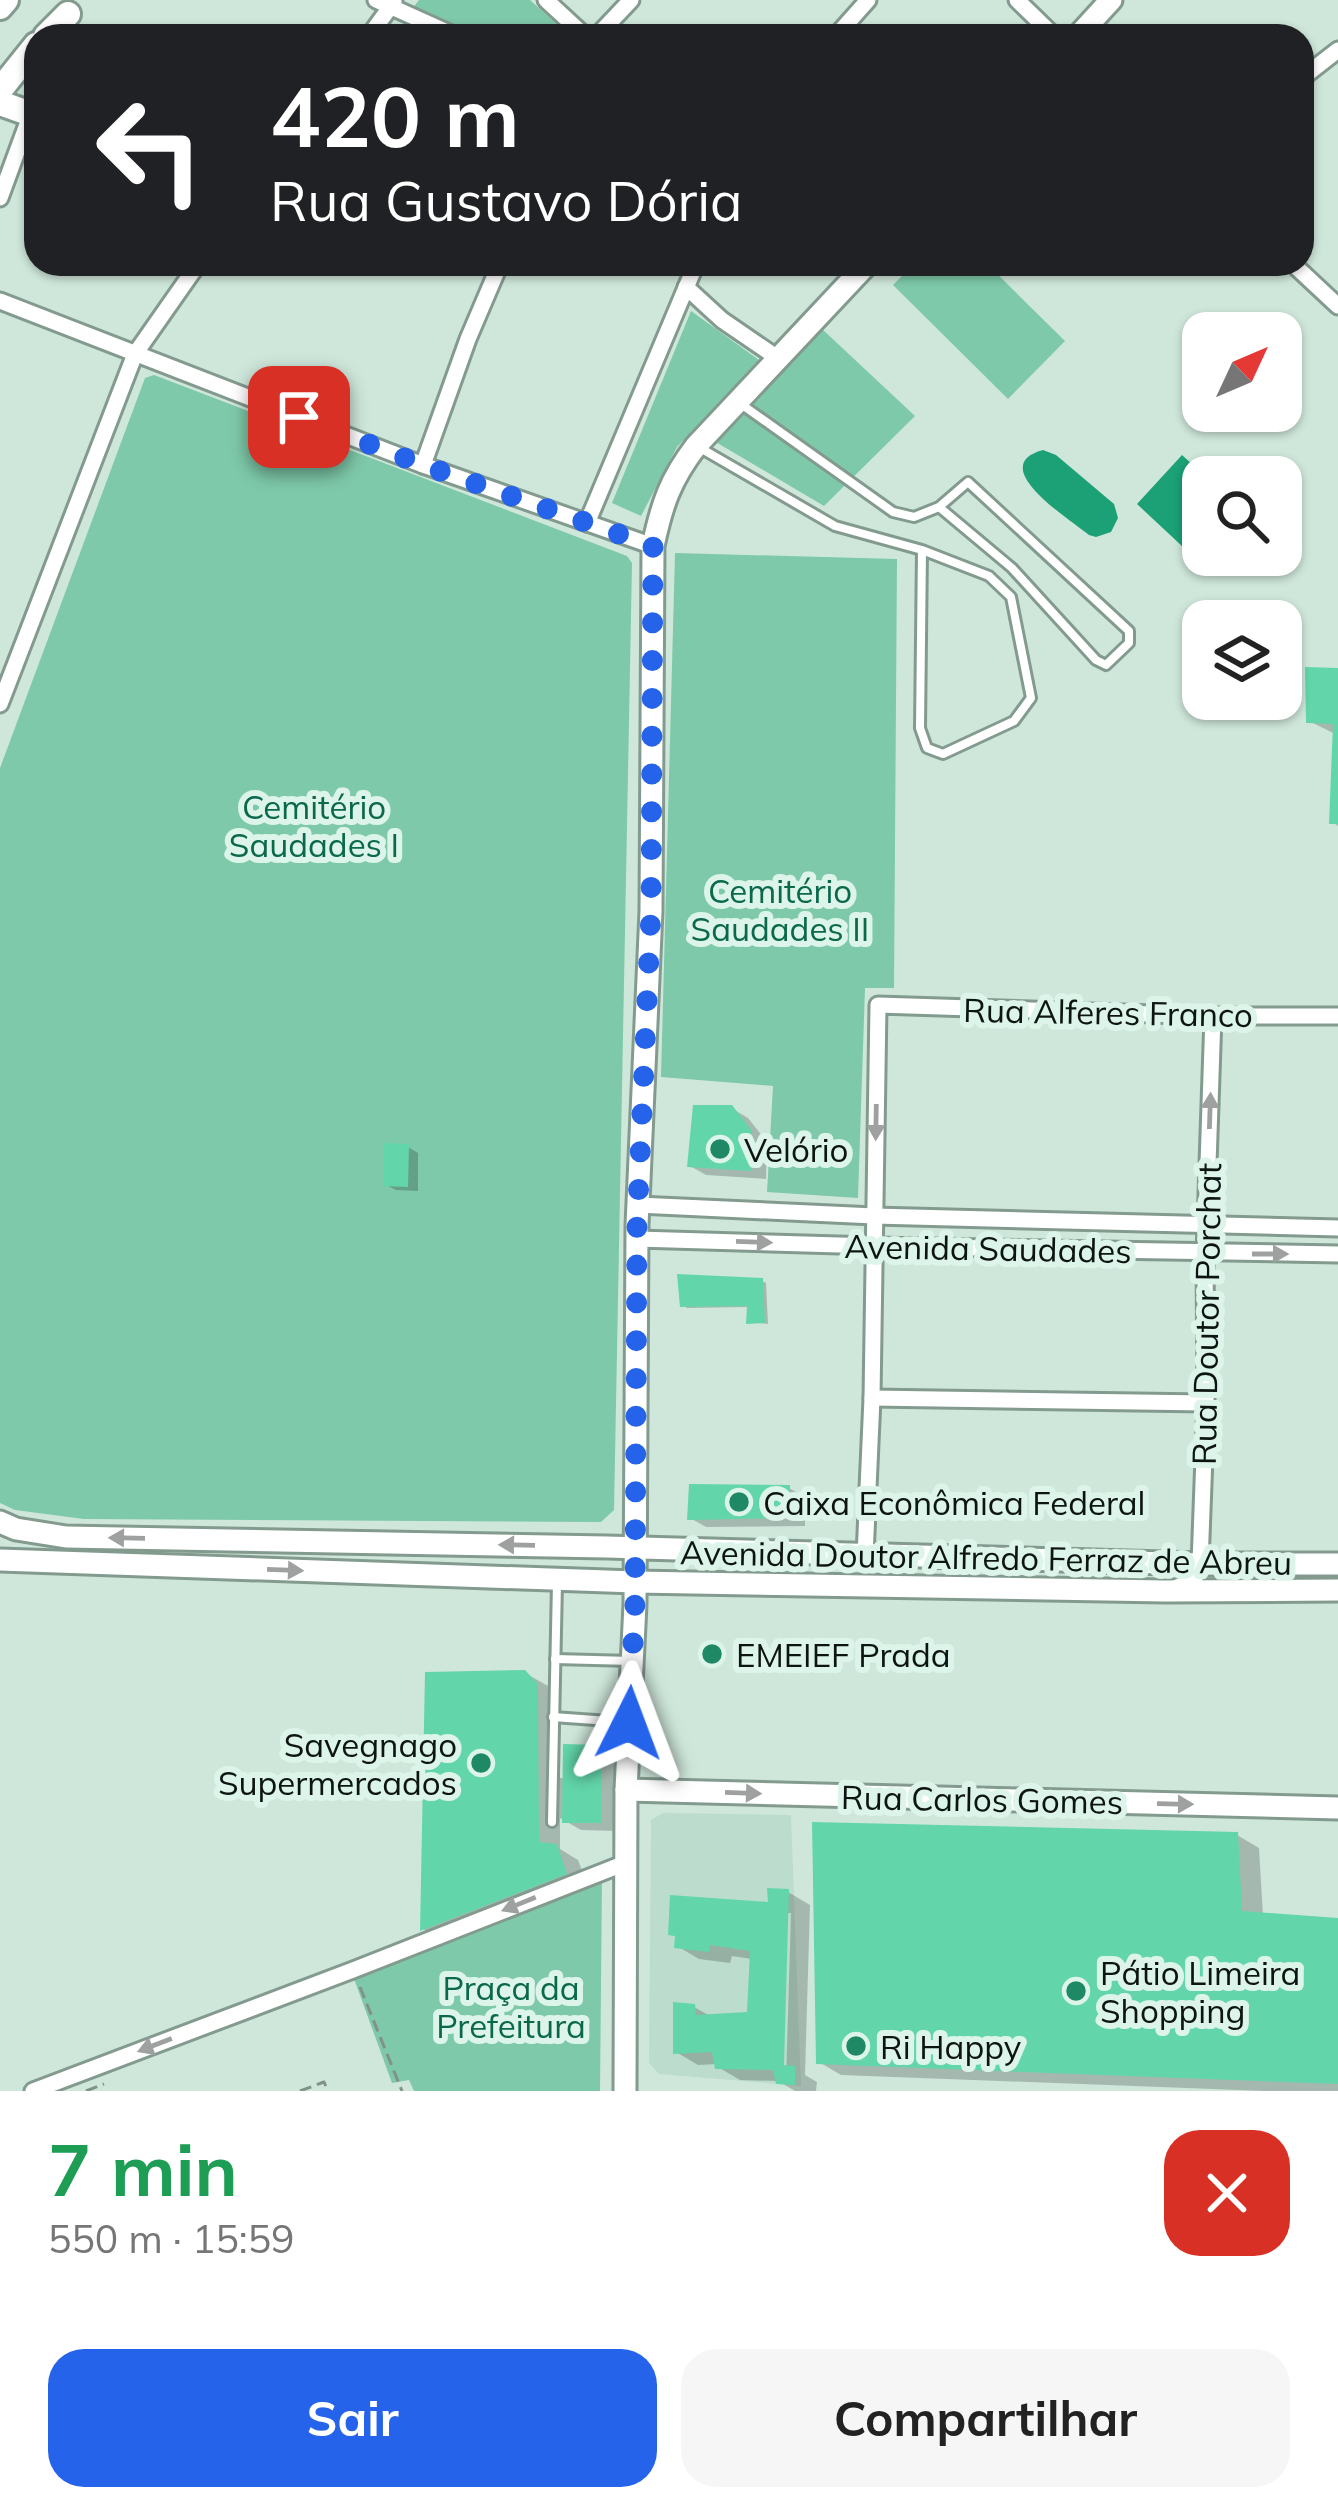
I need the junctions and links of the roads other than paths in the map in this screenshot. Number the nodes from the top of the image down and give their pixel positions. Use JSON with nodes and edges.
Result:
{"nodes":[{"id":1,"x":5,"y":0,"type":"edge"},
{"id":2,"x":546,"y":0,"type":"edge"},
{"id":3,"x":631,"y":0,"type":"edge"},
{"id":4,"x":868,"y":0,"type":"edge"},
{"id":5,"x":1016,"y":0,"type":"edge"},
{"id":6,"x":1111,"y":0,"type":"edge"},
{"id":7,"x":387,"y":2,"type":"edge"},
{"id":8,"x":0,"y":8,"type":"edge"},
{"id":9,"x":432,"y":24,"type":"edge"},
{"id":10,"x":572,"y":24,"type":"edge"},
{"id":11,"x":608,"y":24,"type":"edge"},
{"id":12,"x":847,"y":24,"type":"edge"},
{"id":13,"x":1041,"y":24,"type":"edge"},
{"id":14,"x":1089,"y":24,"type":"edge"},
{"id":15,"x":24,"y":60,"type":"edge"},
{"id":16,"x":0,"y":90,"type":"edge"},
{"id":17,"x":24,"y":132,"type":"edge"},
{"id":18,"x":0,"y":198,"type":"edge"},
{"id":19,"x":189,"y":276,"type":"edge"},
{"id":20,"x":495,"y":276,"type":"edge"},
{"id":21,"x":691,"y":276,"type":"edge"},
{"id":22,"x":856,"y":276,"type":"edge"},
{"id":23,"x":1306,"y":276,"type":"edge"},
{"id":24,"x":686,"y":287,"type":"junction"},
{"id":25,"x":0,"y":301,"type":"edge"},
{"id":26,"x":1338,"y":306,"type":"edge"},
{"id":27,"x":135,"y":354,"type":"junction"},
{"id":28,"x":779,"y":359,"type":"junction"},
{"id":29,"x":738,"y":401,"type":"junction"},
{"id":30,"x":696,"y":446,"type":"junction"},
{"id":31,"x":423,"y":465,"type":"junction"},
{"id":32,"x":939,"y":508,"type":"junction"},
{"id":33,"x":587,"y":524,"type":"junction"},
{"id":34,"x":653,"y":546,"type":"junction"},
{"id":35,"x":922,"y":550,"type":"junction"},
{"id":36,"x":0,"y":704,"type":"edge"},
{"id":37,"x":1213,"y":1016,"type":"junction"},
{"id":38,"x":1338,"y":1016,"type":"edge"},
{"id":39,"x":638,"y":1205,"type":"junction"},
{"id":40,"x":874,"y":1216,"type":"junction"},
{"id":41,"x":1206,"y":1226,"type":"junction"},
{"id":42,"x":1338,"y":1228,"type":"edge"},
{"id":43,"x":637,"y":1239,"type":"junction"},
{"id":44,"x":873,"y":1246,"type":"junction"},
{"id":45,"x":1204,"y":1253,"type":"junction"},
{"id":46,"x":1338,"y":1254,"type":"edge"},
{"id":47,"x":872,"y":1398,"type":"junction"},
{"id":48,"x":1207,"y":1402,"type":"junction"},
{"id":49,"x":0,"y":1522,"type":"edge"},
{"id":50,"x":634,"y":1548,"type":"junction"},
{"id":51,"x":865,"y":1556,"type":"junction"},
{"id":52,"x":0,"y":1560,"type":"edge"},
{"id":53,"x":1200,"y":1564,"type":"junction"},
{"id":54,"x":1338,"y":1564,"type":"edge"},
{"id":55,"x":557,"y":1579,"type":"junction"},
{"id":56,"x":635,"y":1582,"type":"junction"},
{"id":57,"x":1338,"y":1590,"type":"edge"},
{"id":58,"x":1166,"y":1591,"type":"junction"},
{"id":59,"x":555,"y":1659,"type":"junction"},
{"id":60,"x":632,"y":1661,"type":"junction"},
{"id":61,"x":553,"y":1717,"type":"junction"},
{"id":62,"x":629,"y":1723,"type":"junction"},
{"id":63,"x":626,"y":1790,"type":"junction"},
{"id":64,"x":1338,"y":1808,"type":"edge"},
{"id":65,"x":552,"y":1822,"type":"dead end"},
{"id":66,"x":628,"y":1862,"type":"junction"},
{"id":67,"x":33,"y":2091,"type":"edge"},
{"id":68,"x":625,"y":2091,"type":"edge"}],
"edges":[{"from":1,"to":8,"type":"main road"},
{"from":2,"to":10,"type":"street"},
{"from":3,"to":11,"type":"street"},
{"from":4,"to":12,"type":"street"},
{"from":5,"to":13,"type":"street"},
{"from":6,"to":14,"type":"main road"},
{"from":7,"to":9,"type":"street"},
{"from":15,"to":16,"type":"main road"},
{"from":17,"to":18,"type":"street"},
{"from":19,"to":27,"type":"street"},
{"from":20,"to":31,"type":"street"},
{"from":21,"to":24,"type":"street"},
{"from":22,"to":28,"type":"main road"},
{"from":23,"to":26,"type":"street"},
{"from":24,"to":28,"type":"street"},
{"from":24,"to":33,"type":"street"},
{"from":25,"to":27,"type":"street"},
{"from":27,"to":31,"type":"street"},
{"from":27,"to":36,"type":"street"},
{"from":28,"to":29,"type":"main road"},
{"from":29,"to":30,"type":"main road"},
{"from":29,"to":32,"type":"lane"},
{"from":30,"to":34,"type":"main road"},
{"from":30,"to":35,"type":"lane"},
{"from":31,"to":33,"type":"street"},
{"from":32,"to":32,"type":"lane"},
{"from":33,"to":34,"type":"street"},
{"from":34,"to":39,"type":"main road"},
{"from":35,"to":35,"type":"lane"},
{"from":37,"to":38,"type":"street","name":"Rua Alferes Franco"},
{"from":37,"to":40,"type":"street","name":"Rua Alferes Franco","one_way":true},
{"from":41,"to":37,"type":"street","name":"Rua Doutor Porchat","one_way":true},
{"from":39,"to":40,"type":"street","name":"Avenida Saudades"},
{"from":39,"to":43,"type":"main road"},
{"from":40,"to":41,"type":"street","name":"Avenida Saudades"},
{"from":40,"to":44,"type":"street"},
{"from":41,"to":42,"type":"street","name":"Avenida Saudades"},
{"from":41,"to":45,"type":"street","name":"Rua Doutor Porchat"},
{"from":43,"to":44,"type":"street","name":"Avenida Saudades","one_way":true},
{"from":43,"to":50,"type":"main road"},
{"from":44,"to":45,"type":"street","name":"Avenida Saudades"},
{"from":44,"to":47,"type":"street"},
{"from":45,"to":46,"type":"street","name":"Avenida Saudades","one_way":true},
{"from":45,"to":48,"type":"street","name":"Rua Doutor Porchat"},
{"from":47,"to":48,"type":"street"},
{"from":47,"to":51,"type":"street"},
{"from":48,"to":53,"type":"street","name":"Rua Doutor Porchat"},
{"from":50,"to":49,"type":"main road","name":"Avenida Doutor Alfredo Ferraz de Abreu","one_way":true},
{"from":50,"to":51,"type":"main road","name":"Avenida Doutor Alfredo Ferraz de Abreu"},
{"from":50,"to":56,"type":"main road"},
{"from":51,"to":53,"type":"main road","name":"Avenida Doutor Alfredo Ferraz de Abreu"},
{"from":52,"to":55,"type":"main road","name":"Avenida Doutor Alfredo Ferraz de Abreu","one_way":true},
{"from":53,"to":54,"type":"main road","name":"Avenida Doutor Alfredo Ferraz de Abreu"},
{"from":53,"to":58,"type":"street"},
{"from":55,"to":56,"type":"main road","name":"Avenida Doutor Alfredo Ferraz de Abreu"},
{"from":55,"to":59,"type":"lane"},
{"from":56,"to":58,"type":"main road","name":"Avenida Doutor Alfredo Ferraz de Abreu"},
{"from":56,"to":60,"type":"main road"},
{"from":57,"to":58,"type":"main road","name":"Avenida Doutor Alfredo Ferraz de Abreu"},
{"from":59,"to":60,"type":"lane"},
{"from":59,"to":61,"type":"lane"},
{"from":60,"to":62,"type":"main road"},
{"from":61,"to":62,"type":"lane"},
{"from":61,"to":65,"type":"lane"},
{"from":62,"to":63,"type":"main road"},
{"from":63,"to":64,"type":"main road","name":"Rua Carlos Gomes","one_way":true},
{"from":63,"to":66,"type":"main road"},
{"from":66,"to":67,"type":"street","one_way":true},
{"from":66,"to":68,"type":"main road"}]}
